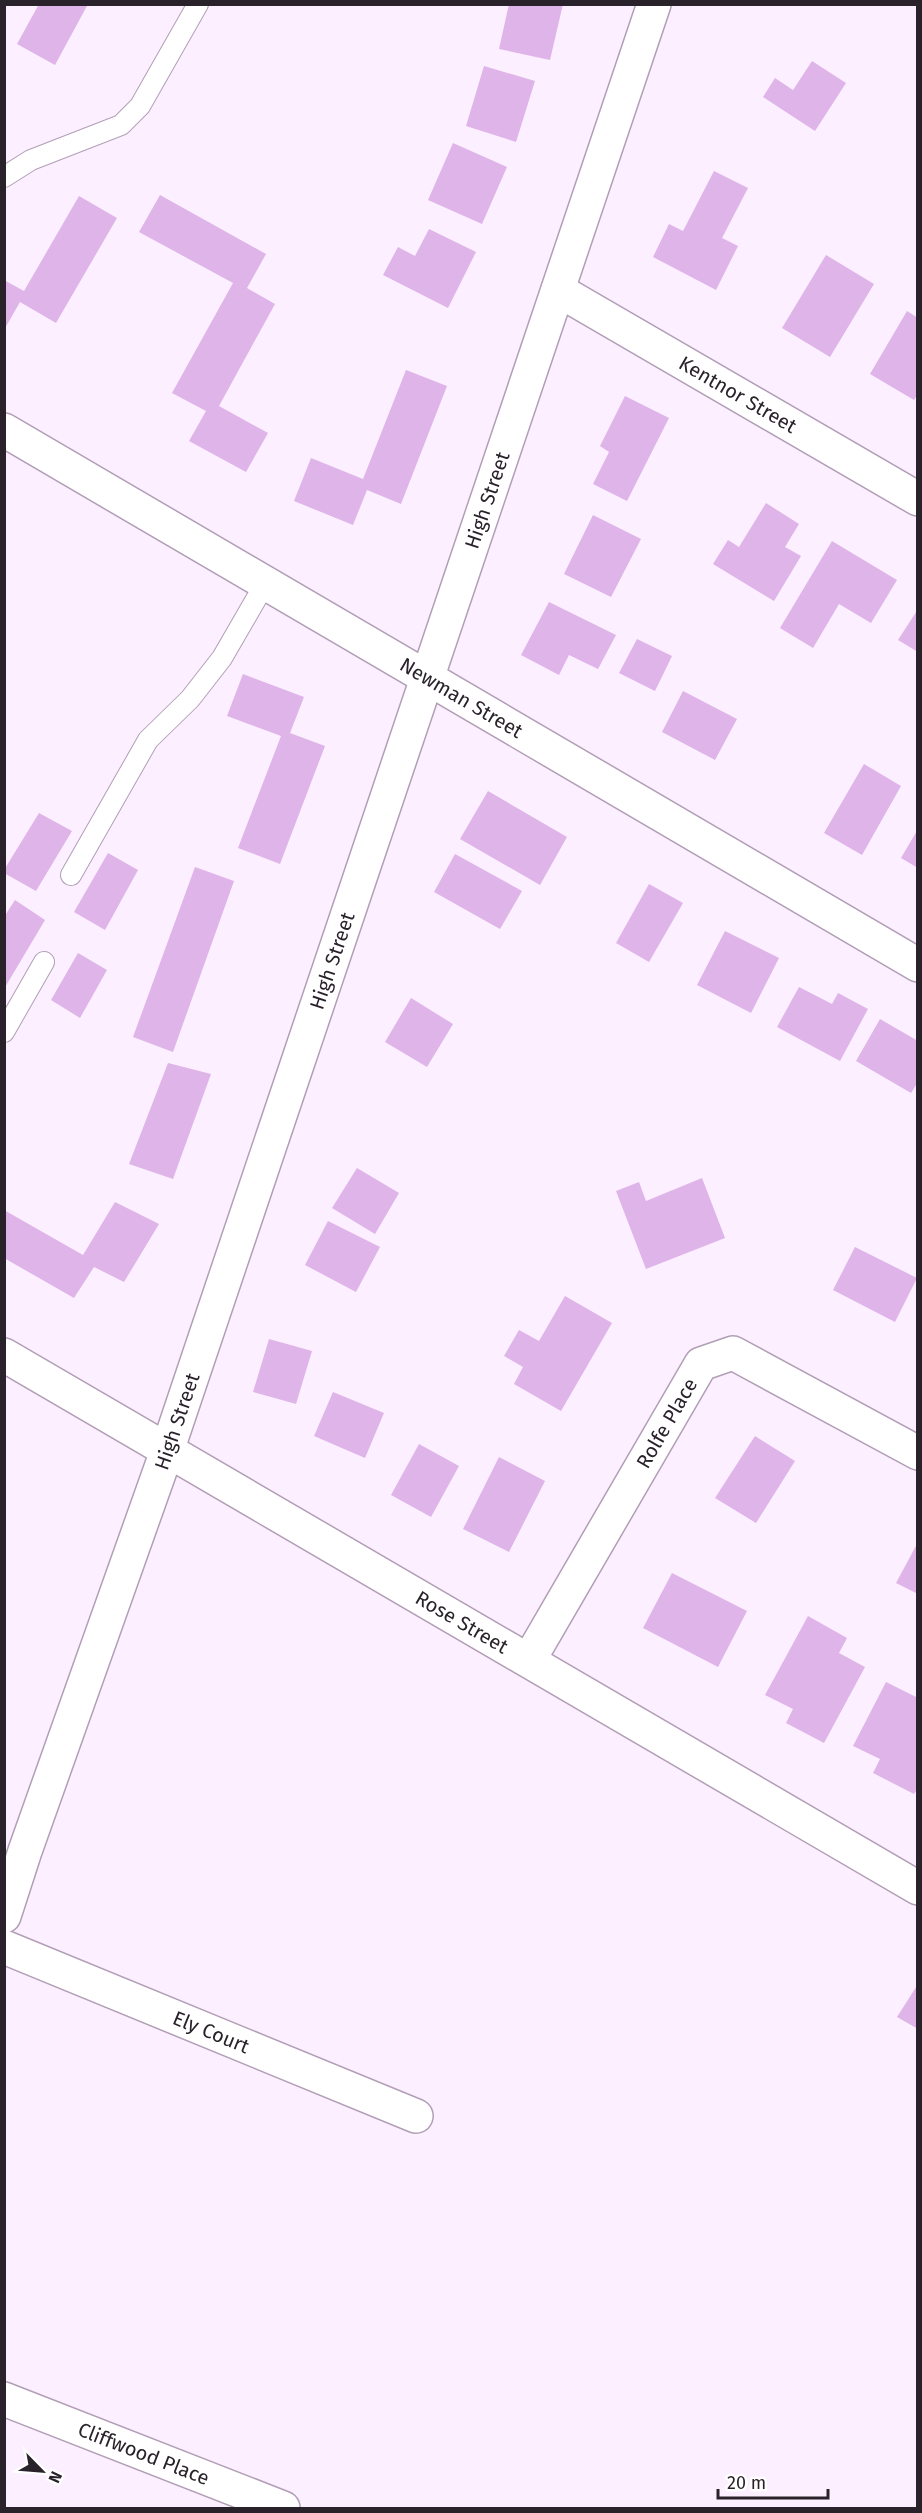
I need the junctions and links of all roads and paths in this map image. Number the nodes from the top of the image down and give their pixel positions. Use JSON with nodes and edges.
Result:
{"nodes":[{"id":1,"x":198,"y":4,"type":"edge"},
{"id":2,"x":654,"y":4,"type":"edge"},
{"id":3,"x":4,"y":177,"type":"edge"},
{"id":4,"x":558,"y":290,"type":"junction"},
{"id":5,"x":4,"y":430,"type":"edge"},
{"id":6,"x":918,"y":499,"type":"edge"},
{"id":7,"x":266,"y":582,"type":"junction"},
{"id":8,"x":426,"y":675,"type":"junction"},
{"id":9,"x":71,"y":875,"type":"dead end"},
{"id":10,"x":44,"y":962,"type":"dead end"},
{"id":11,"x":918,"y":965,"type":"edge"},
{"id":12,"x":4,"y":1032,"type":"edge"},
{"id":13,"x":4,"y":1355,"type":"edge"},
{"id":14,"x":167,"y":1451,"type":"junction"},
{"id":15,"x":918,"y":1453,"type":"edge"},
{"id":16,"x":529,"y":1660,"type":"junction"},
{"id":17,"x":15,"y":1845,"type":"edge"},
{"id":18,"x":918,"y":1888,"type":"edge"},
{"id":19,"x":4,"y":1916,"type":"edge"},
{"id":20,"x":4,"y":1947,"type":"edge"},
{"id":21,"x":416,"y":2116,"type":"dead end"},
{"id":22,"x":4,"y":2399,"type":"edge"},
{"id":23,"x":283,"y":2508,"type":"edge"}],
"edges":[{"from":1,"to":3,"type":"lane"},
{"from":2,"to":4,"type":"street","name":"High Street"},
{"from":4,"to":6,"type":"street","name":"Kentnor Street"},
{"from":4,"to":8,"type":"street","name":"High Street"},
{"from":5,"to":7,"type":"street","name":"Newman Street"},
{"from":7,"to":8,"type":"street","name":"Newman Street"},
{"from":7,"to":9,"type":"lane"},
{"from":8,"to":11,"type":"street","name":"Newman Street"},
{"from":8,"to":14,"type":"street","name":"High Street"},
{"from":10,"to":12,"type":"lane"},
{"from":13,"to":14,"type":"street","name":"Rose Street"},
{"from":14,"to":16,"type":"street","name":"Rose Street"},
{"from":14,"to":17,"type":"street","name":"High Street"},
{"from":15,"to":16,"type":"street","name":"Rolfe Place"},
{"from":16,"to":18,"type":"street","name":"Rose Street"},
{"from":17,"to":19,"type":"street","name":"High Street"},
{"from":20,"to":21,"type":"street","name":"Ely Court"},
{"from":22,"to":23,"type":"street","name":"Cliffwood Place"}]}
